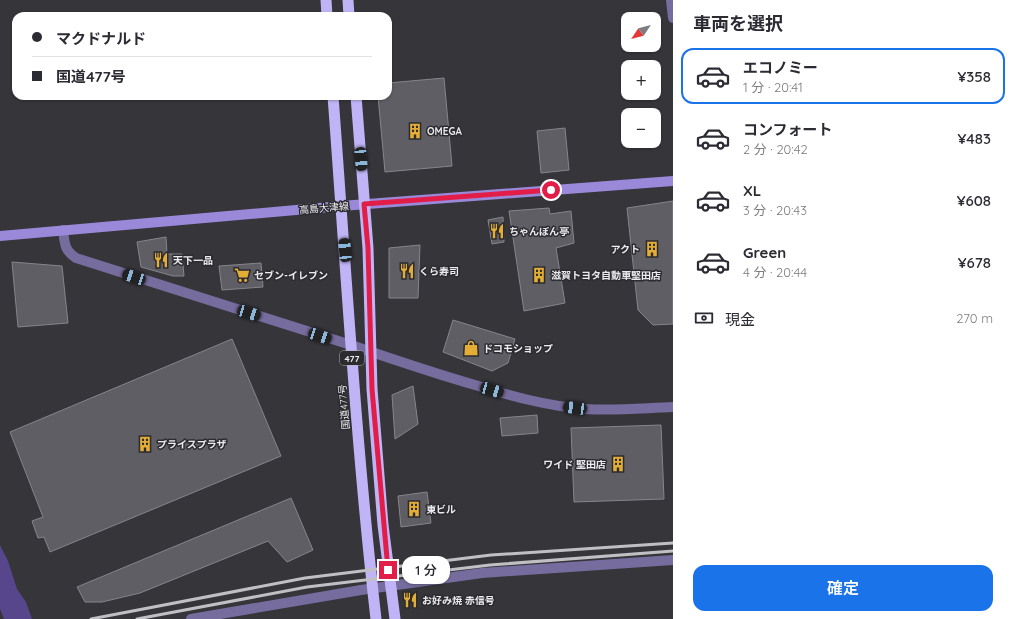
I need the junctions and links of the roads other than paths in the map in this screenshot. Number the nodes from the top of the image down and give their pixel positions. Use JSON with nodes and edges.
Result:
{"nodes":[{"id":1,"x":326,"y":0,"type":"edge"},
{"id":2,"x":348,"y":0,"type":"edge"},
{"id":3,"x":671,"y":0,"type":"edge"},
{"id":4,"x":327,"y":12,"type":"edge"},
{"id":5,"x":349,"y":12,"type":"edge"},
{"id":6,"x":673,"y":18,"type":"edge"},
{"id":7,"x":333,"y":100,"type":"edge"},
{"id":8,"x":356,"y":100,"type":"edge"},
{"id":9,"x":673,"y":181,"type":"edge"},
{"id":10,"x":364,"y":204,"type":"junction"},
{"id":11,"x":341,"y":206,"type":"junction"},
{"id":12,"x":63,"y":230,"type":"junction"},
{"id":13,"x":0,"y":236,"type":"edge"},
{"id":14,"x":351,"y":346,"type":"junction"},
{"id":15,"x":371,"y":352,"type":"junction"},
{"id":16,"x":673,"y":407,"type":"edge"},
{"id":17,"x":673,"y":560,"type":"edge"},
{"id":18,"x":390,"y":586,"type":"junction"},
{"id":19,"x":372,"y":588,"type":"junction"},
{"id":20,"x":191,"y":619,"type":"edge"},
{"id":21,"x":376,"y":619,"type":"edge"},
{"id":22,"x":395,"y":619,"type":"edge"}],
"edges":[{"from":1,"to":4,"type":"highway"},
{"from":2,"to":5,"type":"highway"},
{"from":3,"to":6,"type":"street"},
{"from":7,"to":11,"type":"highway","name":"国道477号","number":"477"},
{"from":8,"to":10,"type":"highway","number":"477"},
{"from":9,"to":10,"type":"main road","name":"高島大津線"},
{"from":10,"to":11,"type":"main road","name":"高島大津線"},
{"from":10,"to":15,"type":"highway","number":"477"},
{"from":11,"to":12,"type":"main road","name":"高島大津線"},
{"from":11,"to":14,"type":"highway","name":"国道477号","number":"477"},
{"from":12,"to":13,"type":"main road","name":"高島大津線"},
{"from":12,"to":14,"type":"street"},
{"from":14,"to":15,"type":"street"},
{"from":14,"to":19,"type":"highway","name":"国道477号","number":"477"},
{"from":15,"to":16,"type":"street"},
{"from":15,"to":18,"type":"highway","number":"477"},
{"from":17,"to":18,"type":"street"},
{"from":18,"to":19,"type":"street"},
{"from":18,"to":22,"type":"highway","number":"477"},
{"from":19,"to":20,"type":"street"},
{"from":19,"to":21,"type":"highway","name":"国道477号","number":"477"}]}
